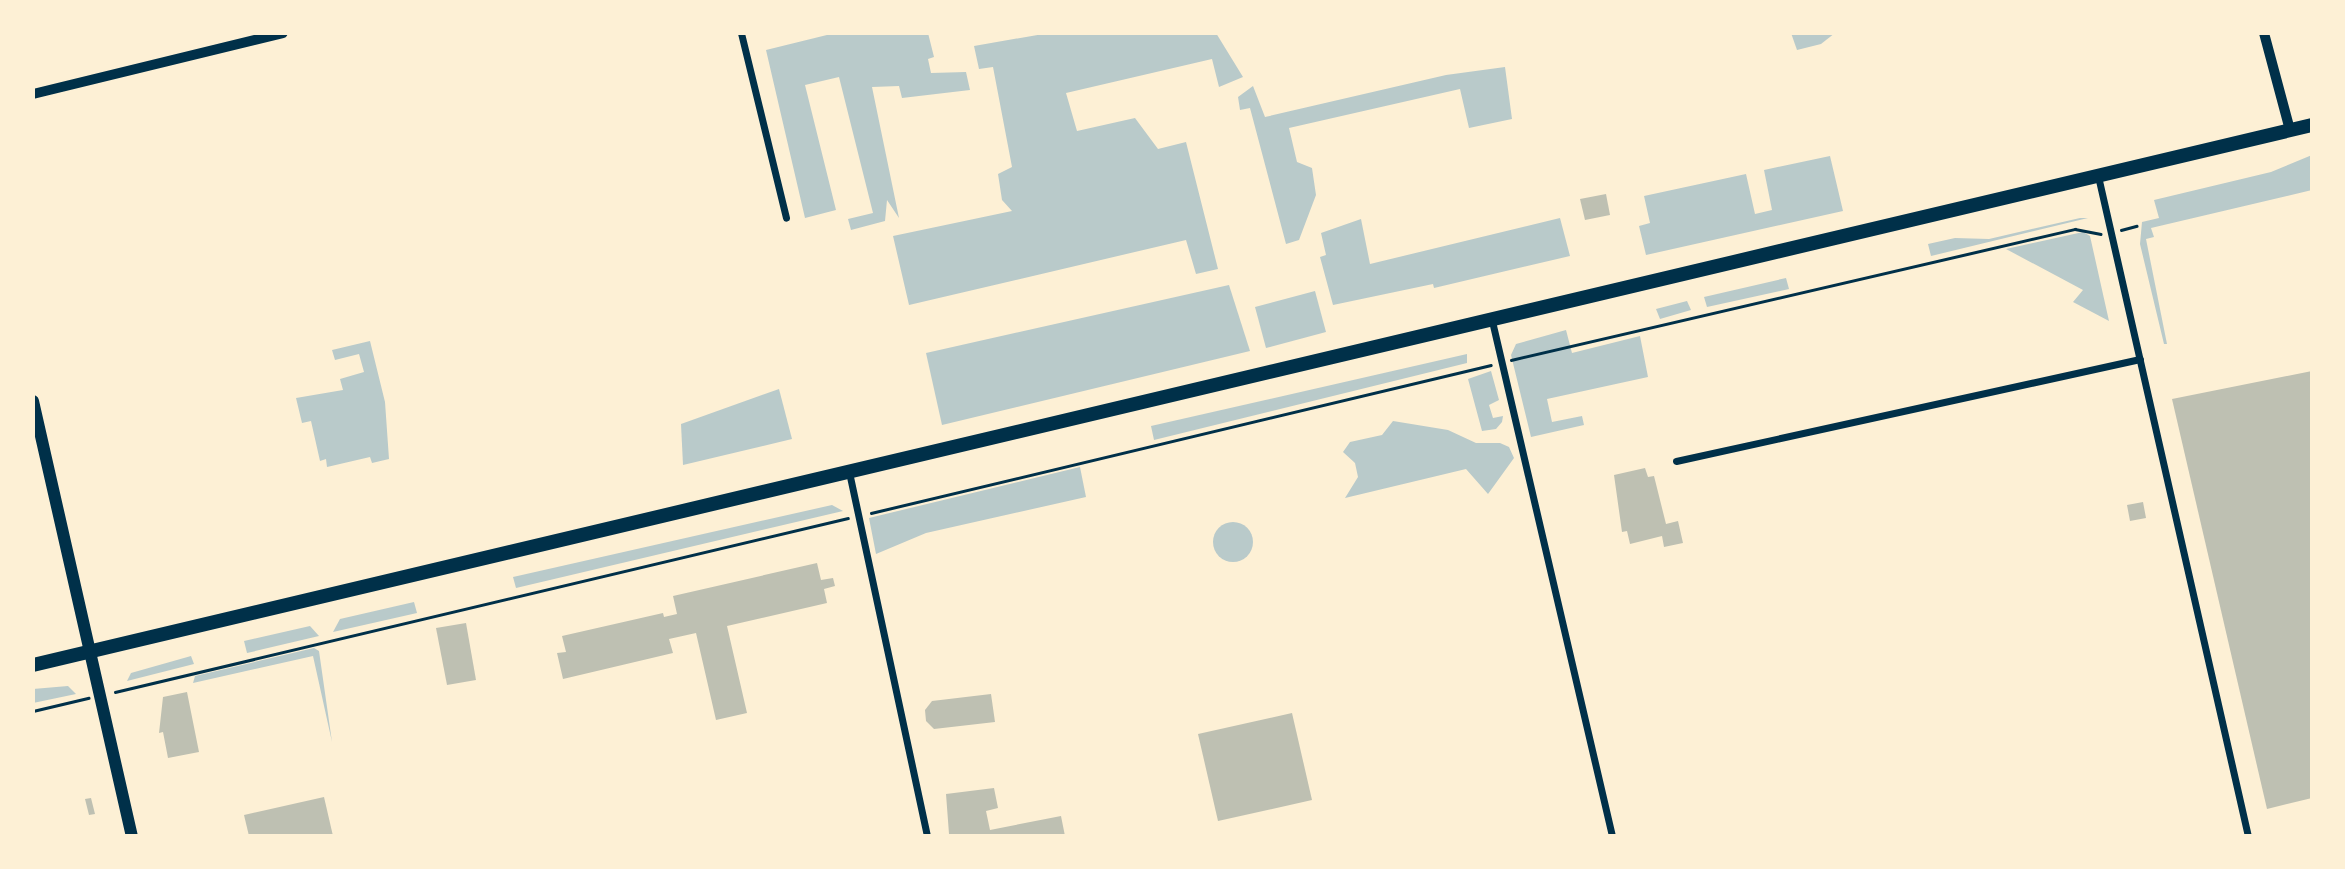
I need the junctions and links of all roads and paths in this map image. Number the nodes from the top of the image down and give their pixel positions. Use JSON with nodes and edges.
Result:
{"nodes":[{"id":1,"x":284,"y":33,"type":"edge"},
{"id":2,"x":741,"y":33,"type":"edge"},
{"id":3,"x":2264,"y":33,"type":"edge"},
{"id":4,"x":33,"y":94,"type":"edge"},
{"id":5,"x":2312,"y":125,"type":"edge"},
{"id":6,"x":2290,"y":130,"type":"junction"},
{"id":7,"x":2098,"y":176,"type":"junction"},
{"id":8,"x":786,"y":219,"type":"dead end"},
{"id":9,"x":2095,"y":235,"type":"dead end"},
{"id":10,"x":1492,"y":321,"type":"junction"},
{"id":11,"x":1523,"y":357,"type":"dead end"},
{"id":12,"x":2140,"y":359,"type":"junction"},
{"id":13,"x":1474,"y":369,"type":"dead end"},
{"id":14,"x":33,"y":401,"type":"edge"},
{"id":15,"x":1676,"y":461,"type":"dead end"},
{"id":16,"x":849,"y":471,"type":"junction"},
{"id":17,"x":859,"y":516,"type":"junction"},
{"id":18,"x":91,"y":651,"type":"junction"},
{"id":19,"x":33,"y":665,"type":"edge"},
{"id":20,"x":129,"y":689,"type":"dead end"},
{"id":21,"x":76,"y":701,"type":"dead end"},
{"id":22,"x":33,"y":710,"type":"edge"},
{"id":23,"x":132,"y":836,"type":"edge"},
{"id":24,"x":927,"y":836,"type":"edge"},
{"id":25,"x":1612,"y":836,"type":"edge"},
{"id":26,"x":2248,"y":836,"type":"edge"}],
"edges":[{"from":1,"to":4,"type":"street"},
{"from":2,"to":8,"type":"street"},
{"from":3,"to":6,"type":"street"},
{"from":5,"to":6,"type":"main road"},
{"from":6,"to":7,"type":"main road"},
{"from":7,"to":10,"type":"main road"},
{"from":7,"to":12,"type":"street"},
{"from":9,"to":11,"type":"path"},
{"from":10,"to":16,"type":"main road"},
{"from":10,"to":25,"type":"street"},
{"from":12,"to":15,"type":"street"},
{"from":12,"to":26,"type":"street"},
{"from":13,"to":17,"type":"path"},
{"from":14,"to":18,"type":"main road"},
{"from":16,"to":17,"type":"street"},
{"from":16,"to":18,"type":"main road"},
{"from":17,"to":20,"type":"path"},
{"from":17,"to":24,"type":"street"},
{"from":18,"to":19,"type":"main road"},
{"from":18,"to":23,"type":"main road"},
{"from":21,"to":22,"type":"path"}]}
